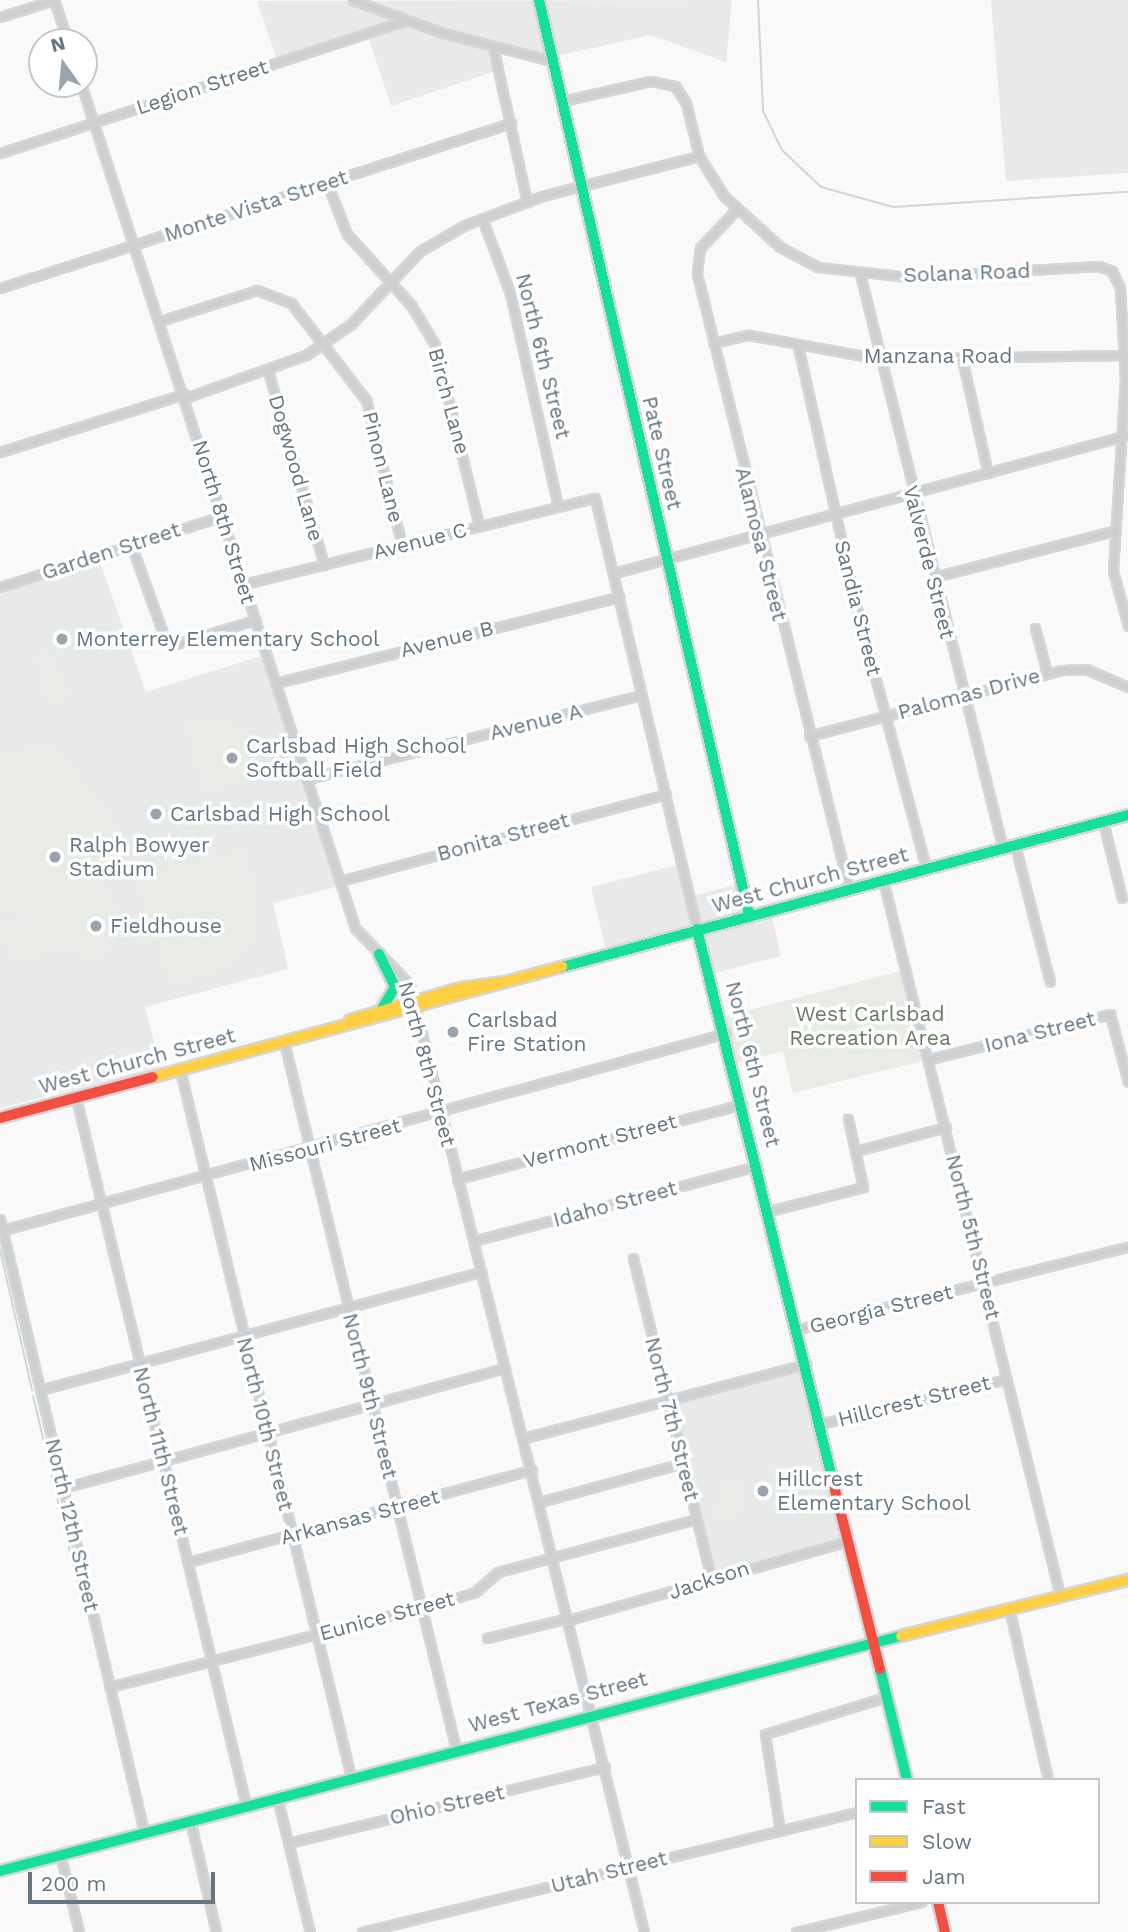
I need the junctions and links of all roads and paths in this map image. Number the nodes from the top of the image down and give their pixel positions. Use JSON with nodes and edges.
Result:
{"nodes":[{"id":1,"x":54,"y":0,"type":"edge"},
{"id":2,"x":354,"y":0,"type":"edge"},
{"id":3,"x":539,"y":0,"type":"edge"},
{"id":4,"x":0,"y":18,"type":"edge"},
{"id":5,"x":405,"y":21,"type":"junction"},
{"id":6,"x":63,"y":28,"type":"edge"},
{"id":7,"x":493,"y":47,"type":"junction"},
{"id":8,"x":552,"y":61,"type":"junction"},
{"id":9,"x":86,"y":98,"type":"edge"},
{"id":10,"x":562,"y":101,"type":"junction"},
{"id":11,"x":94,"y":123,"type":"junction"},
{"id":12,"x":511,"y":123,"type":"junction"},
{"id":13,"x":0,"y":153,"type":"edge"},
{"id":14,"x":699,"y":156,"type":"junction"},
{"id":15,"x":327,"y":183,"type":"junction"},
{"id":16,"x":581,"y":186,"type":"junction"},
{"id":17,"x":527,"y":201,"type":"junction"},
{"id":18,"x":736,"y":210,"type":"junction"},
{"id":19,"x":482,"y":218,"type":"junction"},
{"id":20,"x":135,"y":245,"type":"junction"},
{"id":21,"x":860,"y":274,"type":"junction"},
{"id":22,"x":389,"y":282,"type":"junction"},
{"id":23,"x":0,"y":288,"type":"edge"},
{"id":24,"x":160,"y":321,"type":"junction"},
{"id":25,"x":326,"y":343,"type":"junction"},
{"id":26,"x":713,"y":343,"type":"junction"},
{"id":27,"x":798,"y":346,"type":"junction"},
{"id":28,"x":1124,"y":355,"type":"junction"},
{"id":29,"x":880,"y":359,"type":"junction"},
{"id":30,"x":962,"y":359,"type":"junction"},
{"id":31,"x":268,"y":371,"type":"junction"},
{"id":32,"x":184,"y":396,"type":"junction"},
{"id":33,"x":1124,"y":436,"type":"edge"},
{"id":34,"x":0,"y":452,"type":"edge"},
{"id":35,"x":988,"y":473,"type":"junction"},
{"id":36,"x":912,"y":493,"type":"junction"},
{"id":37,"x":595,"y":498,"type":"joint"},
{"id":38,"x":558,"y":506,"type":"junction"},
{"id":39,"x":835,"y":514,"type":"junction"},
{"id":40,"x":222,"y":516,"type":"junction"},
{"id":41,"x":479,"y":526,"type":"junction"},
{"id":42,"x":1113,"y":531,"type":"junction"},
{"id":43,"x":758,"y":535,"type":"junction"},
{"id":44,"x":131,"y":544,"type":"junction"},
{"id":45,"x":402,"y":545,"type":"junction"},
{"id":46,"x":667,"y":559,"type":"junction"},
{"id":47,"x":324,"y":565,"type":"junction"},
{"id":48,"x":614,"y":573,"type":"junction"},
{"id":49,"x":934,"y":577,"type":"junction"},
{"id":50,"x":244,"y":584,"type":"junction"},
{"id":51,"x":0,"y":587,"type":"edge"},
{"id":52,"x":619,"y":597,"type":"junction"},
{"id":53,"x":255,"y":620,"type":"junction"},
{"id":54,"x":1128,"y":626,"type":"edge"},
{"id":55,"x":1035,"y":628,"type":"dead end"},
{"id":56,"x":1047,"y":673,"type":"junction"},
{"id":57,"x":276,"y":683,"type":"junction"},
{"id":58,"x":1128,"y":687,"type":"edge"},
{"id":59,"x":642,"y":695,"type":"junction"},
{"id":60,"x":962,"y":696,"type":"junction"},
{"id":61,"x":884,"y":717,"type":"junction"},
{"id":62,"x":809,"y":736,"type":"junction"},
{"id":63,"x":307,"y":779,"type":"junction"},
{"id":64,"x":666,"y":794,"type":"junction"},
{"id":65,"x":1128,"y":816,"type":"edge"},
{"id":66,"x":1103,"y":822,"type":"junction"},
{"id":67,"x":1015,"y":845,"type":"junction"},
{"id":68,"x":1003,"y":849,"type":"junction"},
{"id":69,"x":926,"y":869,"type":"junction"},
{"id":70,"x":883,"y":880,"type":"junction"},
{"id":71,"x":340,"y":881,"type":"junction"},
{"id":72,"x":849,"y":889,"type":"junction"},
{"id":73,"x":1122,"y":898,"type":"dead end"},
{"id":74,"x":749,"y":915,"type":"junction"},
{"id":75,"x":697,"y":929,"type":"junction"},
{"id":76,"x":379,"y":954,"type":"junction"},
{"id":77,"x":1050,"y":982,"type":"dead end"},
{"id":78,"x":415,"y":1005,"type":"junction"},
{"id":79,"x":380,"y":1011,"type":"junction"},
{"id":80,"x":726,"y":1033,"type":"junction"},
{"id":81,"x":284,"y":1042,"type":"junction"},
{"id":82,"x":930,"y":1059,"type":"junction"},
{"id":83,"x":180,"y":1070,"type":"junction"},
{"id":84,"x":1128,"y":1082,"type":"edge"},
{"id":85,"x":76,"y":1098,"type":"junction"},
{"id":86,"x":743,"y":1104,"type":"junction"},
{"id":87,"x":441,"y":1112,"type":"junction"},
{"id":88,"x":0,"y":1118,"type":"edge"},
{"id":89,"x":848,"y":1119,"type":"dead end"},
{"id":90,"x":946,"y":1127,"type":"junction"},
{"id":91,"x":310,"y":1149,"type":"junction"},
{"id":92,"x":856,"y":1150,"type":"junction"},
{"id":93,"x":758,"y":1166,"type":"junction"},
{"id":94,"x":205,"y":1177,"type":"junction"},
{"id":95,"x":457,"y":1179,"type":"junction"},
{"id":96,"x":102,"y":1205,"type":"junction"},
{"id":97,"x":769,"y":1211,"type":"junction"},
{"id":98,"x":0,"y":1219,"type":"edge"},
{"id":99,"x":3,"y":1230,"type":"junction"},
{"id":100,"x":472,"y":1241,"type":"junction"},
{"id":101,"x":1128,"y":1247,"type":"edge"},
{"id":102,"x":633,"y":1258,"type":"dead end"},
{"id":103,"x":481,"y":1272,"type":"junction"},
{"id":104,"x":984,"y":1283,"type":"junction"},
{"id":105,"x":348,"y":1307,"type":"junction"},
{"id":106,"x":798,"y":1329,"type":"junction"},
{"id":107,"x":244,"y":1335,"type":"junction"},
{"id":108,"x":139,"y":1363,"type":"junction"},
{"id":109,"x":806,"y":1364,"type":"junction"},
{"id":110,"x":505,"y":1368,"type":"junction"},
{"id":111,"x":1007,"y":1379,"type":"junction"},
{"id":112,"x":40,"y":1390,"type":"junction"},
{"id":113,"x":667,"y":1399,"type":"junction"},
{"id":114,"x":372,"y":1404,"type":"junction"},
{"id":115,"x":820,"y":1424,"type":"junction"},
{"id":116,"x":267,"y":1433,"type":"junction"},
{"id":117,"x":524,"y":1438,"type":"junction"},
{"id":118,"x":162,"y":1461,"type":"junction"},
{"id":119,"x":683,"y":1463,"type":"junction"},
{"id":120,"x":532,"y":1470,"type":"junction"},
{"id":121,"x":63,"y":1488,"type":"junction"},
{"id":122,"x":540,"y":1502,"type":"junction"},
{"id":123,"x":397,"y":1507,"type":"junction"},
{"id":124,"x":696,"y":1519,"type":"junction"},
{"id":125,"x":293,"y":1535,"type":"junction"},
{"id":126,"x":848,"y":1541,"type":"junction"},
{"id":127,"x":554,"y":1558,"type":"junction"},
{"id":128,"x":188,"y":1562,"type":"junction"},
{"id":129,"x":1128,"y":1580,"type":"edge"},
{"id":130,"x":712,"y":1581,"type":"junction"},
{"id":131,"x":1060,"y":1595,"type":"junction"},
{"id":132,"x":422,"y":1607,"type":"junction"},
{"id":133,"x":1008,"y":1608,"type":"junction"},
{"id":134,"x":569,"y":1619,"type":"junction"},
{"id":135,"x":316,"y":1634,"type":"junction"},
{"id":136,"x":487,"y":1638,"type":"dead end"},
{"id":137,"x":872,"y":1641,"type":"junction"},
{"id":138,"x":212,"y":1662,"type":"junction"},
{"id":139,"x":109,"y":1687,"type":"junction"},
{"id":140,"x":886,"y":1697,"type":"junction"},
{"id":141,"x":591,"y":1714,"type":"junction"},
{"id":142,"x":456,"y":1749,"type":"junction"},
{"id":143,"x":605,"y":1767,"type":"junction"},
{"id":144,"x":351,"y":1777,"type":"junction"},
{"id":145,"x":906,"y":1778,"type":"edge"},
{"id":146,"x":1048,"y":1778,"type":"edge"},
{"id":147,"x":277,"y":1797,"type":"junction"},
{"id":148,"x":246,"y":1805,"type":"junction"},
{"id":149,"x":855,"y":1812,"type":"edge"},
{"id":150,"x":190,"y":1820,"type":"junction"},
{"id":151,"x":780,"y":1831,"type":"junction"},
{"id":152,"x":144,"y":1832,"type":"junction"},
{"id":153,"x":288,"y":1843,"type":"junction"},
{"id":154,"x":60,"y":1854,"type":"junction"},
{"id":155,"x":628,"y":1868,"type":"junction"},
{"id":156,"x":0,"y":1871,"type":"edge"},
{"id":157,"x":913,"y":1904,"type":"edge"},
{"id":158,"x":938,"y":1904,"type":"edge"},
{"id":159,"x":79,"y":1932,"type":"edge"},
{"id":160,"x":216,"y":1932,"type":"edge"},
{"id":161,"x":310,"y":1932,"type":"edge"},
{"id":162,"x":362,"y":1932,"type":"edge"},
{"id":163,"x":644,"y":1932,"type":"edge"},
{"id":164,"x":796,"y":1932,"type":"edge"},
{"id":165,"x":945,"y":1932,"type":"edge"}],
"edges":[{"from":1,"to":4,"type":"street"},
{"from":1,"to":6,"type":"street"},
{"from":2,"to":5,"type":"street"},
{"from":3,"to":8,"type":"street","name":"Pate Street"},
{"from":5,"to":7,"type":"street"},
{"from":5,"to":11,"type":"street","name":"Legion Street"},
{"from":7,"to":8,"type":"street"},
{"from":7,"to":12,"type":"street"},
{"from":8,"to":10,"type":"street","name":"Pate Street"},
{"from":9,"to":11,"type":"street","name":"North 8th Street"},
{"from":10,"to":14,"type":"street","name":"Solana Road"},
{"from":10,"to":16,"type":"street","name":"Pate Street"},
{"from":11,"to":13,"type":"street","name":"Legion Street"},
{"from":11,"to":20,"type":"street","name":"North 8th Street"},
{"from":12,"to":15,"type":"street","name":"Monte Vista Street"},
{"from":12,"to":17,"type":"street"},
{"from":14,"to":16,"type":"street"},
{"from":14,"to":18,"type":"street","name":"Solana Road"},
{"from":15,"to":20,"type":"street","name":"Monte Vista Street"},
{"from":15,"to":22,"type":"street","name":"Birch Lane"},
{"from":16,"to":17,"type":"street"},
{"from":16,"to":46,"type":"street","name":"Pate Street"},
{"from":17,"to":19,"type":"street"},
{"from":18,"to":21,"type":"street","name":"Solana Road"},
{"from":18,"to":26,"type":"street","name":"Alamosa Street"},
{"from":19,"to":22,"type":"street"},
{"from":19,"to":38,"type":"street","name":"North 6th Street"},
{"from":20,"to":23,"type":"street","name":"Monte Vista Street"},
{"from":20,"to":24,"type":"street","name":"North 8th Street"},
{"from":21,"to":28,"type":"street","name":"Solana Road"},
{"from":21,"to":29,"type":"street","name":"Valverde Street"},
{"from":22,"to":25,"type":"street"},
{"from":22,"to":41,"type":"street","name":"Birch Lane"},
{"from":24,"to":25,"type":"street","name":"Pinon Lane"},
{"from":24,"to":32,"type":"street","name":"North 8th Street"},
{"from":25,"to":31,"type":"street"},
{"from":25,"to":45,"type":"street","name":"Pinon Lane"},
{"from":26,"to":27,"type":"street","name":"Manzana Road"},
{"from":26,"to":43,"type":"street","name":"Alamosa Street"},
{"from":27,"to":29,"type":"street","name":"Manzana Road"},
{"from":27,"to":39,"type":"street","name":"Sandia Street"},
{"from":28,"to":30,"type":"street","name":"Manzana Road"},
{"from":28,"to":33,"type":"street","name":"Solana Road"},
{"from":29,"to":30,"type":"street","name":"Manzana Road"},
{"from":29,"to":36,"type":"street","name":"Valverde Street"},
{"from":30,"to":35,"type":"street"},
{"from":31,"to":32,"type":"street"},
{"from":31,"to":47,"type":"street","name":"Dogwood Lane"},
{"from":32,"to":34,"type":"street"},
{"from":32,"to":40,"type":"street","name":"North 8th Street"},
{"from":33,"to":35,"type":"street"},
{"from":33,"to":42,"type":"street","name":"Solana Road"},
{"from":35,"to":36,"type":"street"},
{"from":36,"to":39,"type":"street"},
{"from":36,"to":49,"type":"street","name":"Valverde Street"},
{"from":37,"to":38,"type":"street","name":"Avenue C"},
{"from":37,"to":48,"type":"street","name":"North 6th Street"},
{"from":38,"to":41,"type":"street","name":"Avenue C"},
{"from":39,"to":43,"type":"street"},
{"from":39,"to":61,"type":"street","name":"Sandia Street"},
{"from":40,"to":44,"type":"street","name":"Garden Street"},
{"from":40,"to":50,"type":"street","name":"North 8th Street"},
{"from":41,"to":45,"type":"street","name":"Avenue C"},
{"from":42,"to":49,"type":"street"},
{"from":42,"to":54,"type":"street","name":"Solana Road"},
{"from":43,"to":46,"type":"street"},
{"from":43,"to":62,"type":"street","name":"Alamosa Street"},
{"from":44,"to":51,"type":"street","name":"Garden Street"},
{"from":44,"to":53,"type":"street"},
{"from":45,"to":47,"type":"street","name":"Avenue C"},
{"from":46,"to":48,"type":"street"},
{"from":46,"to":74,"type":"street","name":"Pate Street"},
{"from":47,"to":50,"type":"street","name":"Avenue C"},
{"from":48,"to":52,"type":"street","name":"North 6th Street"},
{"from":49,"to":60,"type":"street","name":"Valverde Street"},
{"from":50,"to":53,"type":"street","name":"North 8th Street"},
{"from":52,"to":57,"type":"street","name":"Avenue B"},
{"from":52,"to":59,"type":"street","name":"North 6th Street"},
{"from":53,"to":57,"type":"street","name":"North 8th Street"},
{"from":55,"to":56,"type":"street"},
{"from":56,"to":58,"type":"street","name":"Palomas Drive"},
{"from":56,"to":60,"type":"street","name":"Palomas Drive"},
{"from":57,"to":63,"type":"street","name":"North 8th Street"},
{"from":59,"to":63,"type":"street","name":"Avenue A"},
{"from":59,"to":64,"type":"street","name":"North 6th Street"},
{"from":60,"to":61,"type":"street","name":"Palomas Drive"},
{"from":60,"to":68,"type":"street","name":"Valverde Street"},
{"from":61,"to":62,"type":"street","name":"Palomas Drive"},
{"from":61,"to":69,"type":"street","name":"Sandia Street"},
{"from":62,"to":72,"type":"street","name":"Alamosa Street"},
{"from":63,"to":71,"type":"street","name":"North 8th Street"},
{"from":64,"to":71,"type":"street","name":"Bonita Street"},
{"from":64,"to":75,"type":"street","name":"North 6th Street"},
{"from":65,"to":66,"type":"street","name":"West Church Street"},
{"from":66,"to":67,"type":"street","name":"West Church Street"},
{"from":66,"to":73,"type":"street"},
{"from":67,"to":68,"type":"street","name":"West Church Street"},
{"from":67,"to":77,"type":"street"},
{"from":68,"to":69,"type":"street","name":"West Church Street"},
{"from":69,"to":70,"type":"street","name":"West Church Street"},
{"from":70,"to":72,"type":"street","name":"West Church Street"},
{"from":70,"to":82,"type":"street","name":"North 5th Street"},
{"from":71,"to":76,"type":"street","name":"North 8th Street"},
{"from":72,"to":74,"type":"street","name":"West Church Street"},
{"from":74,"to":75,"type":"street","name":"West Church Street"},
{"from":75,"to":78,"type":"street","name":"West Church Street"},
{"from":75,"to":80,"type":"street","name":"North 6th Street"},
{"from":76,"to":78,"type":"street","name":"North 8th Street"},
{"from":76,"to":79,"type":"street"},
{"from":78,"to":79,"type":"street","name":"West Church Street"},
{"from":78,"to":81,"type":"street","name":"West Church Street"},
{"from":78,"to":87,"type":"street","name":"North 8th Street"},
{"from":79,"to":81,"type":"street","name":"West Church Street"},
{"from":80,"to":86,"type":"street","name":"North 6th Street"},
{"from":80,"to":87,"type":"street","name":"Missouri Street"},
{"from":81,"to":83,"type":"street","name":"West Church Street"},
{"from":81,"to":91,"type":"street","name":"North 9th Street"},
{"from":82,"to":84,"type":"street","name":"Iona Street"},
{"from":82,"to":90,"type":"street","name":"North 5th Street"},
{"from":83,"to":85,"type":"street","name":"West Church Street"},
{"from":83,"to":94,"type":"street","name":"North 10th Street"},
{"from":85,"to":88,"type":"street","name":"West Church Street"},
{"from":85,"to":96,"type":"street","name":"North 11th Street"},
{"from":86,"to":93,"type":"street","name":"North 6th Street"},
{"from":86,"to":95,"type":"street","name":"Vermont Street"},
{"from":87,"to":91,"type":"street","name":"Missouri Street"},
{"from":87,"to":95,"type":"street","name":"North 8th Street"},
{"from":89,"to":92,"type":"street"},
{"from":90,"to":92,"type":"street"},
{"from":90,"to":104,"type":"street","name":"North 5th Street"},
{"from":91,"to":94,"type":"street","name":"Missouri Street"},
{"from":91,"to":105,"type":"street","name":"North 9th Street"},
{"from":92,"to":97,"type":"street"},
{"from":93,"to":97,"type":"street","name":"North 6th Street"},
{"from":93,"to":100,"type":"street","name":"Idaho Street"},
{"from":94,"to":96,"type":"street","name":"Missouri Street"},
{"from":94,"to":107,"type":"street","name":"North 10th Street"},
{"from":95,"to":100,"type":"street","name":"North 8th Street"},
{"from":96,"to":99,"type":"street","name":"Missouri Street"},
{"from":96,"to":108,"type":"street","name":"North 11th Street"},
{"from":97,"to":106,"type":"street","name":"North 6th Street"},
{"from":98,"to":99,"type":"street","name":"North 12th Street"},
{"from":99,"to":112,"type":"street","name":"North 12th Street"},
{"from":100,"to":103,"type":"street","name":"North 8th Street"},
{"from":101,"to":104,"type":"street","name":"Georgia Street"},
{"from":102,"to":113,"type":"street","name":"North 7th Street"},
{"from":103,"to":105,"type":"street"},
{"from":103,"to":110,"type":"street","name":"North 8th Street"},
{"from":104,"to":106,"type":"street","name":"Georgia Street"},
{"from":104,"to":111,"type":"street","name":"North 5th Street"},
{"from":105,"to":107,"type":"street"},
{"from":105,"to":114,"type":"street","name":"North 9th Street"},
{"from":106,"to":109,"type":"street","name":"North 6th Street"},
{"from":107,"to":108,"type":"street"},
{"from":107,"to":116,"type":"street","name":"North 10th Street"},
{"from":108,"to":112,"type":"street"},
{"from":108,"to":118,"type":"street","name":"North 11th Street"},
{"from":109,"to":113,"type":"street"},
{"from":109,"to":115,"type":"street","name":"North 6th Street"},
{"from":110,"to":114,"type":"street"},
{"from":110,"to":117,"type":"street","name":"North 8th Street"},
{"from":111,"to":115,"type":"street","name":"Hillcrest Street"},
{"from":111,"to":131,"type":"street","name":"North 5th Street"},
{"from":112,"to":121,"type":"street","name":"North 12th Street"},
{"from":113,"to":117,"type":"street"},
{"from":113,"to":119,"type":"street","name":"North 7th Street"},
{"from":114,"to":116,"type":"street"},
{"from":114,"to":123,"type":"street","name":"North 9th Street"},
{"from":115,"to":126,"type":"street","name":"North 6th Street"},
{"from":116,"to":118,"type":"street"},
{"from":116,"to":125,"type":"street","name":"North 10th Street"},
{"from":117,"to":120,"type":"street","name":"North 8th Street"},
{"from":118,"to":121,"type":"street"},
{"from":118,"to":128,"type":"street","name":"North 11th Street"},
{"from":119,"to":122,"type":"street"},
{"from":119,"to":124,"type":"street","name":"North 7th Street"},
{"from":120,"to":122,"type":"street","name":"North 8th Street"},
{"from":120,"to":123,"type":"street","name":"Arkansas Street"},
{"from":121,"to":139,"type":"street","name":"North 12th Street"},
{"from":122,"to":127,"type":"street","name":"North 8th Street"},
{"from":123,"to":125,"type":"street","name":"Arkansas Street"},
{"from":123,"to":132,"type":"street","name":"North 9th Street"},
{"from":124,"to":127,"type":"street","name":"Eunice Street"},
{"from":124,"to":130,"type":"street","name":"North 7th Street"},
{"from":125,"to":128,"type":"street","name":"Arkansas Street"},
{"from":125,"to":135,"type":"street","name":"North 10th Street"},
{"from":126,"to":130,"type":"street","name":"Jackson"},
{"from":126,"to":137,"type":"street","name":"North 6th Street"},
{"from":127,"to":132,"type":"street","name":"Eunice Street"},
{"from":127,"to":134,"type":"street","name":"North 8th Street"},
{"from":128,"to":138,"type":"street","name":"North 11th Street"},
{"from":129,"to":131,"type":"street","name":"West Texas Street"},
{"from":130,"to":134,"type":"street","name":"Jackson"},
{"from":131,"to":133,"type":"street","name":"West Texas Street"},
{"from":132,"to":135,"type":"street","name":"Eunice Street"},
{"from":132,"to":142,"type":"street","name":"North 9th Street"},
{"from":133,"to":137,"type":"street","name":"West Texas Street"},
{"from":133,"to":146,"type":"street"},
{"from":134,"to":136,"type":"street","name":"Jackson"},
{"from":134,"to":141,"type":"street","name":"North 8th Street"},
{"from":135,"to":138,"type":"street","name":"Eunice Street"},
{"from":135,"to":144,"type":"street","name":"North 10th Street"},
{"from":137,"to":140,"type":"street","name":"North 6th Street"},
{"from":137,"to":141,"type":"street","name":"West Texas Street"},
{"from":138,"to":139,"type":"street","name":"Eunice Street"},
{"from":138,"to":148,"type":"street","name":"North 11th Street"},
{"from":139,"to":152,"type":"street","name":"North 12th Street"},
{"from":140,"to":145,"type":"street","name":"North 6th Street"},
{"from":140,"to":151,"type":"street"},
{"from":141,"to":142,"type":"street","name":"West Texas Street"},
{"from":141,"to":143,"type":"street","name":"North 8th Street"},
{"from":142,"to":144,"type":"street","name":"West Texas Street"},
{"from":143,"to":153,"type":"street","name":"Ohio Street"},
{"from":143,"to":155,"type":"street","name":"North 8th Street"},
{"from":144,"to":147,"type":"street","name":"West Texas Street"},
{"from":147,"to":148,"type":"street","name":"West Texas Street"},
{"from":147,"to":153,"type":"street"},
{"from":148,"to":150,"type":"street","name":"West Texas Street"},
{"from":149,"to":151,"type":"street","name":"Utah Street"},
{"from":150,"to":152,"type":"street","name":"West Texas Street"},
{"from":150,"to":160,"type":"street"},
{"from":151,"to":155,"type":"street","name":"Utah Street"},
{"from":152,"to":154,"type":"street","name":"West Texas Street"},
{"from":153,"to":161,"type":"street"},
{"from":154,"to":156,"type":"street","name":"West Texas Street"},
{"from":154,"to":159,"type":"street"},
{"from":155,"to":162,"type":"street","name":"Utah Street"},
{"from":155,"to":163,"type":"street","name":"North 8th Street"},
{"from":157,"to":164,"type":"street"},
{"from":158,"to":165,"type":"street"}]}
